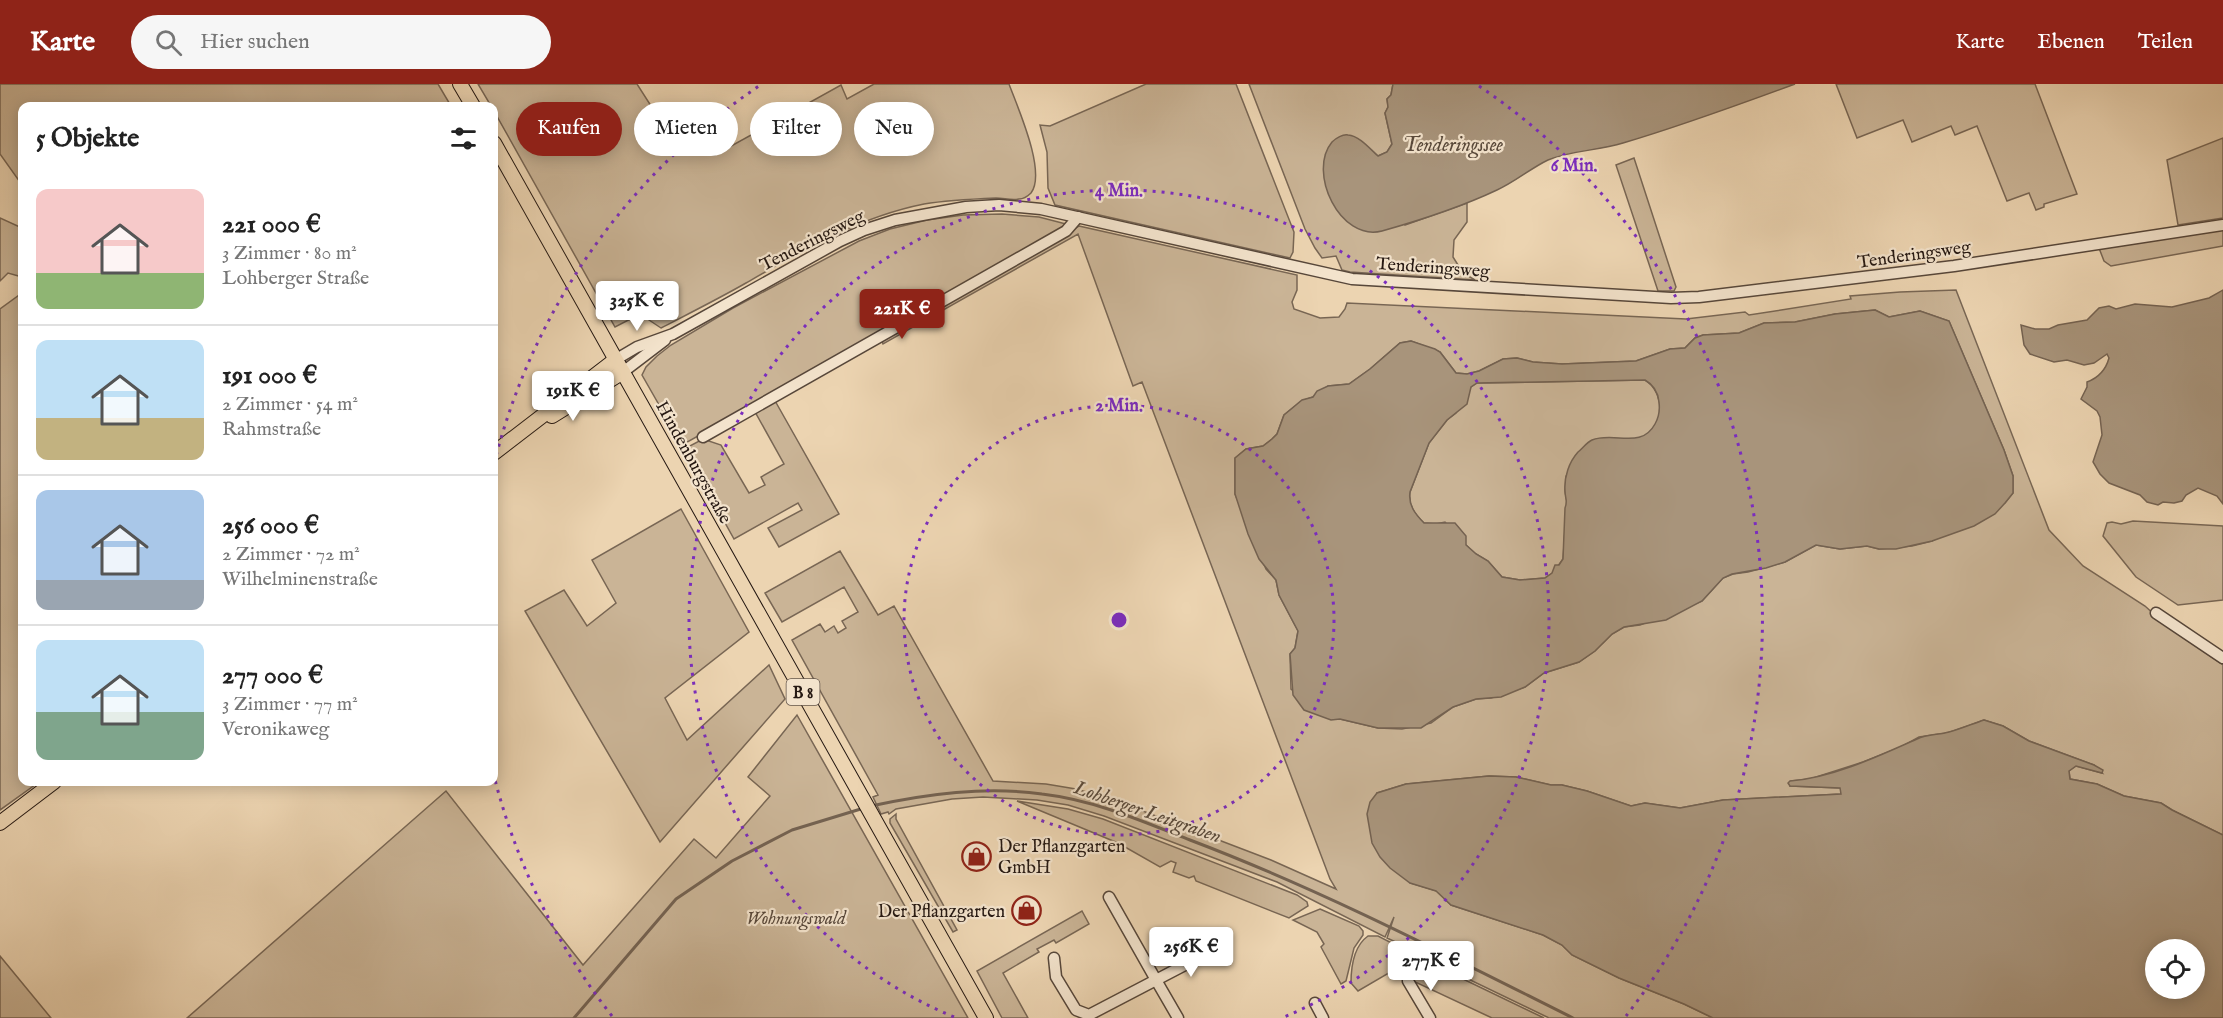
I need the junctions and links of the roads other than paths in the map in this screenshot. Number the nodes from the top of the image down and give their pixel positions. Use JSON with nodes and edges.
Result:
{"nodes":[{"id":1,"x":460,"y":84,"type":"edge"},
{"id":2,"x":471,"y":102,"type":"edge"},
{"id":3,"x":498,"y":150,"type":"edge"},
{"id":4,"x":1078,"y":217,"type":"junction"},
{"id":5,"x":2223,"y":225,"type":"edge"},
{"id":6,"x":673,"y":334,"type":"junction"},
{"id":7,"x":615,"y":360,"type":"junction"},
{"id":8,"x":623,"y":372,"type":"junction"},
{"id":9,"x":703,"y":437,"type":"dead end"},
{"id":10,"x":507,"y":444,"type":"junction"},
{"id":11,"x":498,"y":450,"type":"edge"},
{"id":12,"x":2156,"y":613,"type":"dead end"},
{"id":13,"x":2223,"y":658,"type":"edge"},
{"id":14,"x":49,"y":786,"type":"edge"},
{"id":15,"x":0,"y":823,"type":"edge"},
{"id":16,"x":1109,"y":897,"type":"dead end"},
{"id":17,"x":1225,"y":944,"type":"dead end"},
{"id":18,"x":1054,"y":958,"type":"dead end"},
{"id":19,"x":1156,"y":980,"type":"junction"},
{"id":20,"x":1408,"y":981,"type":"dead end"},
{"id":21,"x":1315,"y":1002,"type":"dead end"},
{"id":22,"x":986,"y":1018,"type":"edge"},
{"id":23,"x":1179,"y":1018,"type":"edge"},
{"id":24,"x":1323,"y":1018,"type":"edge"},
{"id":25,"x":1430,"y":1018,"type":"edge"}],
"edges":[{"from":1,"to":2,"type":"main road"},
{"from":3,"to":7,"type":"main road","name":"Hindenburgstraße","number":"B 8"},
{"from":4,"to":5,"type":"street","name":"Tenderingsweg"},
{"from":4,"to":6,"type":"street","name":"Tenderingsweg"},
{"from":4,"to":9,"type":"street"},
{"from":6,"to":7,"type":"street","name":"Tenderingsweg"},
{"from":6,"to":8,"type":"street","name":"Tenderingsweg"},
{"from":7,"to":8,"type":"main road","name":"Hindenburgstraße","number":"B 8"},
{"from":7,"to":10,"type":"main road"},
{"from":8,"to":10,"type":"main road"},
{"from":8,"to":22,"type":"main road","name":"Hindenburgstraße","number":"B 8"},
{"from":10,"to":11,"type":"main road"},
{"from":12,"to":13,"type":"street"},
{"from":14,"to":15,"type":"main road"},
{"from":16,"to":19,"type":"street"},
{"from":17,"to":19,"type":"street"},
{"from":18,"to":19,"type":"street"},
{"from":19,"to":23,"type":"street"},
{"from":20,"to":25,"type":"street"},
{"from":21,"to":24,"type":"street"}]}
